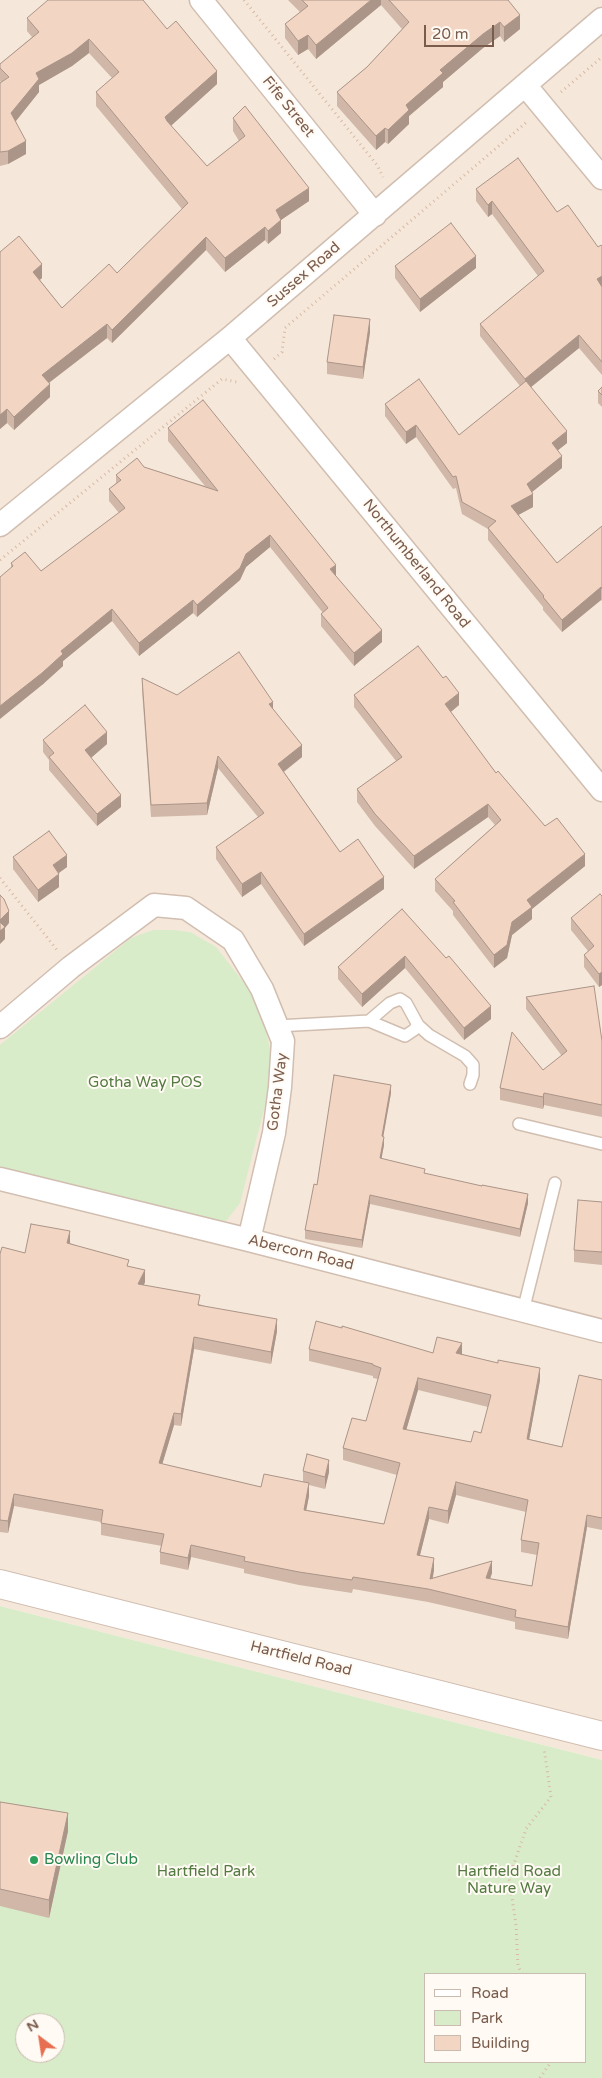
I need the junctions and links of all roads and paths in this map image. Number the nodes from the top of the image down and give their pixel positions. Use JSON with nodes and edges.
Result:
{"nodes":[{"id":1,"x":200,"y":0,"type":"edge"},
{"id":2,"x":244,"y":0,"type":"edge"},
{"id":3,"x":602,"y":19,"type":"edge"},
{"id":4,"x":602,"y":57,"type":"edge"},
{"id":5,"x":525,"y":84,"type":"junction"},
{"id":6,"x":544,"y":107,"type":"junction"},
{"id":7,"x":602,"y":178,"type":"edge"},
{"id":8,"x":397,"y":195,"type":"junction"},
{"id":9,"x":374,"y":215,"type":"junction"},
{"id":10,"x":415,"y":216,"type":"junction"},
{"id":11,"x":230,"y":338,"type":"junction"},
{"id":12,"x":258,"y":372,"type":"junction"},
{"id":13,"x":0,"y":525,"type":"edge"},
{"id":14,"x":0,"y":560,"type":"edge"},
{"id":15,"x":602,"y":790,"type":"edge"},
{"id":16,"x":0,"y":878,"type":"edge"},
{"id":17,"x":71,"y":967,"type":"junction"},
{"id":18,"x":369,"y":1020,"type":"junction"},
{"id":19,"x":418,"y":1025,"type":"junction"},
{"id":20,"x":277,"y":1026,"type":"junction"},
{"id":21,"x":0,"y":1027,"type":"edge"},
{"id":22,"x":470,"y":1084,"type":"dead end"},
{"id":23,"x":519,"y":1124,"type":"dead end"},
{"id":24,"x":602,"y":1144,"type":"edge"},
{"id":25,"x":0,"y":1179,"type":"edge"},
{"id":26,"x":555,"y":1184,"type":"dead end"},
{"id":27,"x":249,"y":1240,"type":"junction"},
{"id":28,"x":523,"y":1311,"type":"junction"},
{"id":29,"x":602,"y":1331,"type":"edge"},
{"id":30,"x":0,"y":1584,"type":"edge"},
{"id":31,"x":602,"y":1736,"type":"edge"},
{"id":32,"x":543,"y":1742,"type":"dead end"},
{"id":33,"x":522,"y":1973,"type":"edge"},
{"id":34,"x":549,"y":2063,"type":"edge"},
{"id":35,"x":540,"y":2078,"type":"edge"}],
"edges":[{"from":1,"to":9,"type":"street","name":"Fife Street"},
{"from":2,"to":8,"type":"path"},
{"from":3,"to":5,"type":"street","name":"Sussex Road"},
{"from":4,"to":6,"type":"path"},
{"from":5,"to":6,"type":"street"},
{"from":5,"to":8,"type":"street","name":"Sussex Road"},
{"from":6,"to":7,"type":"street"},
{"from":6,"to":10,"type":"path"},
{"from":8,"to":9,"type":"street","name":"Sussex Road"},
{"from":8,"to":10,"type":"path"},
{"from":9,"to":11,"type":"street","name":"Sussex Road"},
{"from":10,"to":12,"type":"path"},
{"from":11,"to":12,"type":"street","name":"Northumberland Road"},
{"from":11,"to":13,"type":"street","name":"Sussex Road"},
{"from":12,"to":14,"type":"path"},
{"from":12,"to":15,"type":"street","name":"Northumberland Road"},
{"from":16,"to":17,"type":"path"},
{"from":17,"to":20,"type":"street","name":"Gotha Way"},
{"from":17,"to":21,"type":"street","name":"Gotha Way"},
{"from":18,"to":19,"type":"lane"},
{"from":18,"to":19,"type":"lane"},
{"from":18,"to":20,"type":"lane"},
{"from":19,"to":22,"type":"lane"},
{"from":20,"to":27,"type":"street","name":"Gotha Way"},
{"from":23,"to":24,"type":"lane"},
{"from":25,"to":27,"type":"street","name":"Abercorn Road"},
{"from":26,"to":28,"type":"lane"},
{"from":27,"to":28,"type":"street","name":"Abercorn Road"},
{"from":28,"to":29,"type":"street","name":"Abercorn Road"},
{"from":30,"to":31,"type":"street","name":"Hartfield Road"},
{"from":32,"to":33,"type":"path"},
{"from":34,"to":35,"type":"path"}]}
